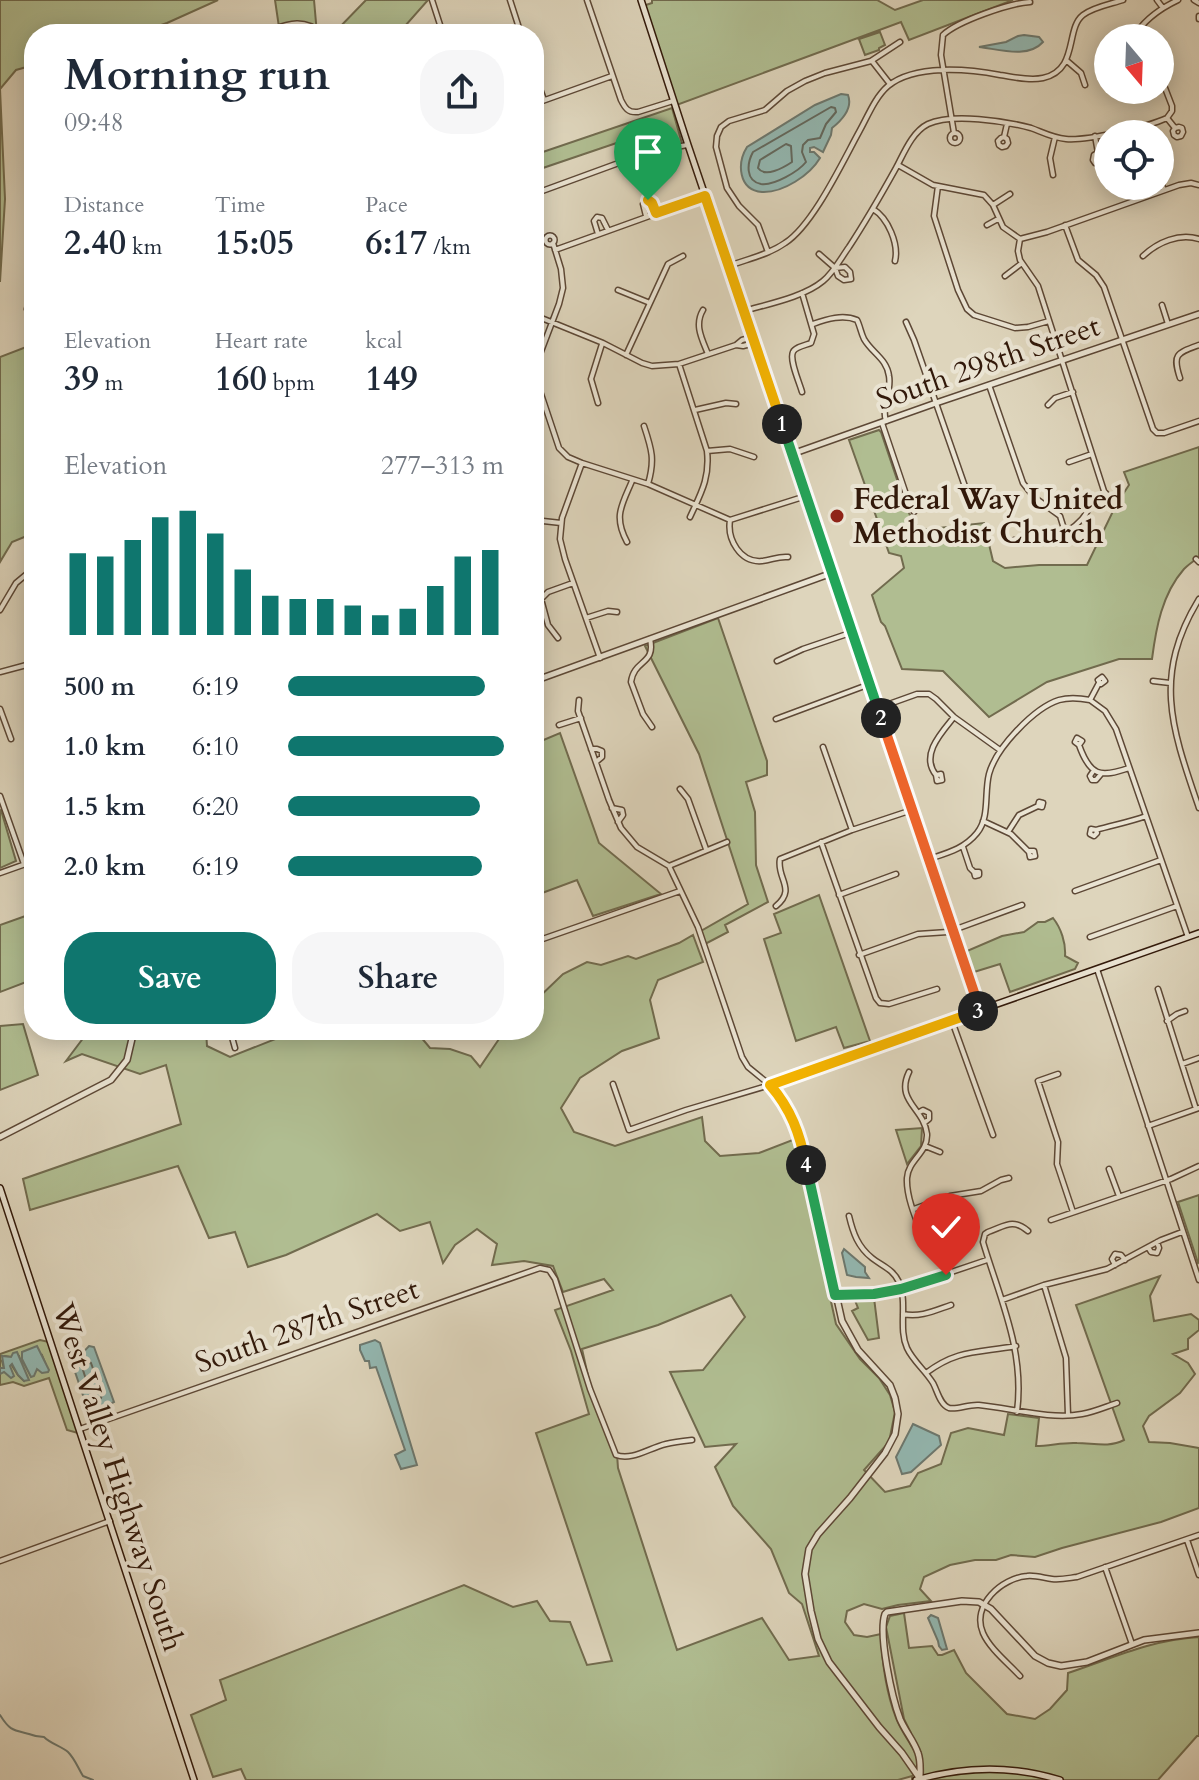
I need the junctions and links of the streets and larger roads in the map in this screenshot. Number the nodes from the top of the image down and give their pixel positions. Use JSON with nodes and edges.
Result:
{"nodes":[{"id":1,"x":432,"y":0,"type":"edge"},
{"id":2,"x":510,"y":0,"type":"edge"},
{"id":3,"x":587,"y":0,"type":"edge"},
{"id":4,"x":641,"y":0,"type":"edge"},
{"id":5,"x":1123,"y":0,"type":"edge"},
{"id":6,"x":1157,"y":0,"type":"edge"},
{"id":7,"x":1178,"y":0,"type":"edge"},
{"id":8,"x":1194,"y":0,"type":"edge"},
{"id":9,"x":1030,"y":2,"type":"dead end"},
{"id":10,"x":1199,"y":3,"type":"edge"},
{"id":11,"x":1163,"y":8,"type":"junction"},
{"id":12,"x":440,"y":24,"type":"edge"},
{"id":13,"x":518,"y":24,"type":"edge"},
{"id":14,"x":1146,"y":24,"type":"edge"},
{"id":15,"x":900,"y":42,"type":"dead end"},
{"id":16,"x":1066,"y":60,"type":"junction"},
{"id":17,"x":871,"y":61,"type":"junction"},
{"id":18,"x":943,"y":70,"type":"junction"},
{"id":19,"x":612,"y":76,"type":"junction"},
{"id":20,"x":890,"y":84,"type":"junction"},
{"id":21,"x":1085,"y":85,"type":"dead end"},
{"id":22,"x":544,"y":100,"type":"edge"},
{"id":23,"x":673,"y":101,"type":"junction"},
{"id":24,"x":1172,"y":104,"type":"edge"},
{"id":25,"x":1167,"y":118,"type":"junction"},
{"id":26,"x":952,"y":119,"type":"junction"},
{"id":27,"x":1161,"y":120,"type":"edge"},
{"id":28,"x":1007,"y":124,"type":"junction"},
{"id":29,"x":1175,"y":128,"type":"dead end"},
{"id":30,"x":954,"y":133,"type":"dead end"},
{"id":31,"x":1094,"y":136,"type":"edge"},
{"id":32,"x":1004,"y":137,"type":"dead end"},
{"id":33,"x":1055,"y":137,"type":"junction"},
{"id":34,"x":688,"y":145,"type":"junction"},
{"id":35,"x":898,"y":165,"type":"junction"},
{"id":36,"x":1053,"y":175,"type":"dead end"},
{"id":37,"x":1199,"y":185,"type":"edge"},
{"id":38,"x":938,"y":186,"type":"junction"},
{"id":39,"x":1174,"y":187,"type":"edge"},
{"id":40,"x":544,"y":190,"type":"edge"},
{"id":41,"x":1010,"y":194,"type":"dead end"},
{"id":42,"x":705,"y":196,"type":"junction"},
{"id":43,"x":1136,"y":200,"type":"edge"},
{"id":44,"x":993,"y":205,"type":"junction"},
{"id":45,"x":873,"y":209,"type":"junction"},
{"id":46,"x":656,"y":213,"type":"junction"},
{"id":47,"x":646,"y":216,"type":"junction"},
{"id":48,"x":998,"y":219,"type":"junction"},
{"id":49,"x":987,"y":225,"type":"dead end"},
{"id":50,"x":1065,"y":225,"type":"junction"},
{"id":51,"x":608,"y":230,"type":"junction"},
{"id":52,"x":598,"y":234,"type":"junction"},
{"id":53,"x":1020,"y":239,"type":"junction"},
{"id":54,"x":1199,"y":239,"type":"edge"},
{"id":55,"x":553,"y":243,"type":"dead end"},
{"id":56,"x":555,"y":250,"type":"junction"},
{"id":57,"x":768,"y":252,"type":"junction"},
{"id":58,"x":819,"y":254,"type":"dead end"},
{"id":59,"x":683,"y":256,"type":"dead end"},
{"id":60,"x":1143,"y":256,"type":"dead end"},
{"id":61,"x":895,"y":261,"type":"dead end"},
{"id":62,"x":1022,"y":263,"type":"junction"},
{"id":63,"x":729,"y":266,"type":"junction"},
{"id":64,"x":835,"y":268,"type":"junction"},
{"id":65,"x":1005,"y":276,"type":"dead end"},
{"id":66,"x":618,"y":290,"type":"dead end"},
{"id":67,"x":802,"y":293,"type":"junction"},
{"id":68,"x":650,"y":303,"type":"junction"},
{"id":69,"x":1162,"y":305,"type":"dead end"},
{"id":70,"x":703,"y":310,"type":"dead end"},
{"id":71,"x":744,"y":311,"type":"junction"},
{"id":72,"x":1199,"y":314,"type":"edge"},
{"id":73,"x":544,"y":319,"type":"edge"},
{"id":74,"x":1049,"y":321,"type":"junction"},
{"id":75,"x":552,"y":322,"type":"junction"},
{"id":76,"x":906,"y":322,"type":"dead end"},
{"id":77,"x":813,"y":324,"type":"junction"},
{"id":78,"x":1168,"y":324,"type":"junction"},
{"id":79,"x":754,"y":340,"type":"junction"},
{"id":80,"x":1123,"y":340,"type":"junction"},
{"id":81,"x":544,"y":343,"type":"edge"},
{"id":82,"x":603,"y":343,"type":"junction"},
{"id":83,"x":1199,"y":345,"type":"edge"},
{"id":84,"x":708,"y":354,"type":"junction"},
{"id":85,"x":626,"y":355,"type":"junction"},
{"id":86,"x":1063,"y":360,"type":"junction"},
{"id":87,"x":679,"y":364,"type":"junction"},
{"id":88,"x":1180,"y":378,"type":"dead end"},
{"id":89,"x":989,"y":385,"type":"junction"},
{"id":90,"x":802,"y":392,"type":"dead end"},
{"id":91,"x":1073,"y":392,"type":"junction"},
{"id":92,"x":598,"y":403,"type":"dead end"},
{"id":93,"x":936,"y":403,"type":"junction"},
{"id":94,"x":736,"y":404,"type":"dead end"},
{"id":95,"x":544,"y":405,"type":"edge"},
{"id":96,"x":1048,"y":405,"type":"dead end"},
{"id":97,"x":695,"y":410,"type":"junction"},
{"id":98,"x":1199,"y":421,"type":"edge"},
{"id":99,"x":884,"y":422,"type":"junction"},
{"id":100,"x":644,"y":426,"type":"dead end"},
{"id":101,"x":707,"y":451,"type":"junction"},
{"id":102,"x":792,"y":454,"type":"junction"},
{"id":103,"x":1092,"y":454,"type":"junction"},
{"id":104,"x":754,"y":457,"type":"dead end"},
{"id":105,"x":1069,"y":462,"type":"dead end"},
{"id":106,"x":582,"y":463,"type":"junction"},
{"id":107,"x":633,"y":480,"type":"junction"},
{"id":108,"x":648,"y":484,"type":"junction"},
{"id":109,"x":1104,"y":491,"type":"junction"},
{"id":110,"x":806,"y":496,"type":"junction"},
{"id":111,"x":969,"y":498,"type":"dead end"},
{"id":112,"x":1116,"y":505,"type":"dead end"},
{"id":113,"x":695,"y":506,"type":"junction"},
{"id":114,"x":914,"y":512,"type":"dead end"},
{"id":115,"x":690,"y":517,"type":"dead end"},
{"id":116,"x":730,"y":520,"type":"junction"},
{"id":117,"x":544,"y":521,"type":"edge"},
{"id":118,"x":561,"y":523,"type":"junction"},
{"id":119,"x":1065,"y":532,"type":"junction"},
{"id":120,"x":1014,"y":540,"type":"dead end"},
{"id":121,"x":627,"y":542,"type":"dead end"},
{"id":122,"x":788,"y":557,"type":"dead end"},
{"id":123,"x":832,"y":573,"type":"junction"},
{"id":124,"x":24,"y":575,"type":"edge"},
{"id":125,"x":573,"y":583,"type":"junction"},
{"id":126,"x":544,"y":596,"type":"edge"},
{"id":127,"x":1199,"y":599,"type":"edge"},
{"id":128,"x":0,"y":610,"type":"edge"},
{"id":129,"x":544,"y":610,"type":"edge"},
{"id":130,"x":617,"y":612,"type":"dead end"},
{"id":131,"x":586,"y":618,"type":"junction"},
{"id":132,"x":853,"y":632,"type":"junction"},
{"id":133,"x":558,"y":638,"type":"dead end"},
{"id":134,"x":650,"y":639,"type":"junction"},
{"id":135,"x":600,"y":658,"type":"junction"},
{"id":136,"x":777,"y":661,"type":"dead end"},
{"id":137,"x":24,"y":666,"type":"edge"},
{"id":138,"x":0,"y":672,"type":"edge"},
{"id":139,"x":544,"y":678,"type":"edge"},
{"id":140,"x":1153,"y":681,"type":"dead end"},
{"id":141,"x":1099,"y":683,"type":"dead end"},
{"id":142,"x":870,"y":684,"type":"junction"},
{"id":143,"x":1170,"y":685,"type":"junction"},
{"id":144,"x":579,"y":700,"type":"dead end"},
{"id":145,"x":1090,"y":700,"type":"junction"},
{"id":146,"x":878,"y":708,"type":"junction"},
{"id":147,"x":0,"y":709,"type":"edge"},
{"id":148,"x":954,"y":717,"type":"junction"},
{"id":149,"x":581,"y":718,"type":"junction"},
{"id":150,"x":776,"y":719,"type":"dead end"},
{"id":151,"x":559,"y":725,"type":"dead end"},
{"id":152,"x":652,"y":727,"type":"dead end"},
{"id":153,"x":11,"y":739,"type":"dead end"},
{"id":154,"x":1079,"y":745,"type":"dead end"},
{"id":155,"x":823,"y":747,"type":"dead end"},
{"id":156,"x":591,"y":749,"type":"junction"},
{"id":157,"x":1000,"y":750,"type":"junction"},
{"id":158,"x":596,"y":762,"type":"junction"},
{"id":159,"x":1129,"y":768,"type":"junction"},
{"id":160,"x":936,"y":775,"type":"dead end"},
{"id":161,"x":680,"y":789,"type":"dead end"},
{"id":162,"x":0,"y":796,"type":"edge"},
{"id":163,"x":1197,"y":797,"type":"edge"},
{"id":164,"x":1038,"y":806,"type":"dead end"},
{"id":165,"x":1199,"y":808,"type":"edge"},
{"id":166,"x":912,"y":810,"type":"junction"},
{"id":167,"x":1146,"y":816,"type":"junction"},
{"id":168,"x":983,"y":821,"type":"junction"},
{"id":169,"x":852,"y":830,"type":"junction"},
{"id":170,"x":1096,"y":830,"type":"dead end"},
{"id":171,"x":1008,"y":832,"type":"junction"},
{"id":172,"x":727,"y":842,"type":"dead end"},
{"id":173,"x":821,"y":842,"type":"junction"},
{"id":174,"x":963,"y":847,"type":"junction"},
{"id":175,"x":706,"y":849,"type":"junction"},
{"id":176,"x":1029,"y":852,"type":"dead end"},
{"id":177,"x":929,"y":859,"type":"junction"},
{"id":178,"x":1161,"y":860,"type":"junction"},
{"id":179,"x":24,"y":864,"type":"joint"},
{"id":180,"x":669,"y":866,"type":"junction"},
{"id":181,"x":974,"y":872,"type":"dead end"},
{"id":182,"x":0,"y":873,"type":"edge"},
{"id":183,"x":896,"y":874,"type":"dead end"},
{"id":184,"x":680,"y":891,"type":"junction"},
{"id":185,"x":1075,"y":891,"type":"dead end"},
{"id":186,"x":839,"y":895,"type":"junction"},
{"id":187,"x":1022,"y":905,"type":"dead end"},
{"id":188,"x":776,"y":906,"type":"dead end"},
{"id":189,"x":1177,"y":906,"type":"junction"},
{"id":190,"x":953,"y":930,"type":"junction"},
{"id":191,"x":1199,"y":933,"type":"edge"},
{"id":192,"x":1090,"y":937,"type":"dead end"},
{"id":193,"x":1188,"y":937,"type":"junction"},
{"id":194,"x":544,"y":939,"type":"edge"},
{"id":195,"x":859,"y":955,"type":"junction"},
{"id":196,"x":1097,"y":969,"type":"junction"},
{"id":197,"x":937,"y":989,"type":"dead end"},
{"id":198,"x":1158,"y":989,"type":"dead end"},
{"id":199,"x":980,"y":1010,"type":"junction"},
{"id":200,"x":1185,"y":1011,"type":"dead end"},
{"id":201,"x":952,"y":1020,"type":"junction"},
{"id":202,"x":1167,"y":1021,"type":"junction"},
{"id":203,"x":132,"y":1040,"type":"edge"},
{"id":204,"x":233,"y":1040,"type":"edge"},
{"id":205,"x":235,"y":1048,"type":"dead end"},
{"id":206,"x":1199,"y":1058,"type":"edge"},
{"id":207,"x":1182,"y":1064,"type":"junction"},
{"id":208,"x":909,"y":1072,"type":"dead end"},
{"id":209,"x":1058,"y":1074,"type":"dead end"},
{"id":210,"x":613,"y":1084,"type":"dead end"},
{"id":211,"x":770,"y":1085,"type":"junction"},
{"id":212,"x":1198,"y":1108,"type":"edge"},
{"id":213,"x":918,"y":1113,"type":"junction"},
{"id":214,"x":924,"y":1123,"type":"junction"},
{"id":215,"x":1148,"y":1126,"type":"junction"},
{"id":216,"x":993,"y":1135,"type":"dead end"},
{"id":217,"x":0,"y":1137,"type":"edge"},
{"id":218,"x":925,"y":1146,"type":"junction"},
{"id":219,"x":940,"y":1152,"type":"dead end"},
{"id":220,"x":1199,"y":1166,"type":"edge"},
{"id":221,"x":1109,"y":1169,"type":"dead end"},
{"id":222,"x":1009,"y":1178,"type":"dead end"},
{"id":223,"x":1166,"y":1181,"type":"junction"},
{"id":224,"x":0,"y":1188,"type":"edge"},
{"id":225,"x":1119,"y":1196,"type":"junction"},
{"id":226,"x":914,"y":1209,"type":"junction"},
{"id":227,"x":1073,"y":1212,"type":"junction"},
{"id":228,"x":849,"y":1216,"type":"dead end"},
{"id":229,"x":1051,"y":1220,"type":"dead end"},
{"id":230,"x":1028,"y":1231,"type":"dead end"},
{"id":231,"x":1183,"y":1231,"type":"junction"},
{"id":232,"x":1157,"y":1242,"type":"junction"},
{"id":233,"x":1148,"y":1247,"type":"junction"},
{"id":234,"x":988,"y":1259,"type":"junction"},
{"id":235,"x":1125,"y":1260,"type":"junction"},
{"id":236,"x":1115,"y":1266,"type":"junction"},
{"id":237,"x":946,"y":1275,"type":"junction"},
{"id":238,"x":1199,"y":1280,"type":"edge"},
{"id":239,"x":1044,"y":1285,"type":"junction"},
{"id":240,"x":901,"y":1289,"type":"junction"},
{"id":241,"x":835,"y":1295,"type":"junction"},
{"id":242,"x":1002,"y":1300,"type":"junction"},
{"id":243,"x":951,"y":1305,"type":"dead end"},
{"id":244,"x":903,"y":1314,"type":"junction"},
{"id":245,"x":1016,"y":1346,"type":"junction"},
{"id":246,"x":926,"y":1373,"type":"junction"},
{"id":247,"x":1117,"y":1403,"type":"dead end"},
{"id":248,"x":1017,"y":1412,"type":"junction"},
{"id":249,"x":1068,"y":1415,"type":"junction"},
{"id":250,"x":80,"y":1429,"type":"junction"},
{"id":251,"x":692,"y":1440,"type":"dead end"},
{"id":252,"x":110,"y":1521,"type":"junction"},
{"id":253,"x":1199,"y":1535,"type":"edge"},
{"id":254,"x":1187,"y":1539,"type":"junction"},
{"id":255,"x":0,"y":1561,"type":"edge"},
{"id":256,"x":1105,"y":1567,"type":"junction"},
{"id":257,"x":1199,"y":1575,"type":"edge"},
{"id":258,"x":985,"y":1604,"type":"junction"},
{"id":259,"x":1199,"y":1633,"type":"edge"},
{"id":260,"x":1132,"y":1644,"type":"junction"},
{"id":261,"x":1020,"y":1676,"type":"dead end"},
{"id":262,"x":918,"y":1779,"type":"edge"},
{"id":263,"x":194,"y":1780,"type":"edge"},
{"id":264,"x":1060,"y":1780,"type":"edge"}],
"edges":[{"from":1,"to":12,"type":"street"},
{"from":2,"to":13,"type":"street"},
{"from":3,"to":19,"type":"street"},
{"from":4,"to":23,"type":"street"},
{"from":5,"to":16,"type":"street"},
{"from":6,"to":11,"type":"street"},
{"from":7,"to":11,"type":"street"},
{"from":8,"to":10,"type":"street"},
{"from":9,"to":18,"type":"street"},
{"from":11,"to":14,"type":"street"},
{"from":15,"to":17,"type":"street"},
{"from":16,"to":18,"type":"street"},
{"from":16,"to":21,"type":"street"},
{"from":17,"to":20,"type":"street"},
{"from":17,"to":57,"type":"street"},
{"from":18,"to":20,"type":"street"},
{"from":18,"to":26,"type":"street"},
{"from":19,"to":22,"type":"street"},
{"from":19,"to":23,"type":"street"},
{"from":20,"to":57,"type":"street"},
{"from":23,"to":34,"type":"street"},
{"from":24,"to":25,"type":"street"},
{"from":25,"to":27,"type":"street"},
{"from":25,"to":29,"type":"street"},
{"from":26,"to":28,"type":"street"},
{"from":26,"to":30,"type":"street"},
{"from":26,"to":35,"type":"street"},
{"from":28,"to":32,"type":"street"},
{"from":28,"to":33,"type":"street"},
{"from":31,"to":33,"type":"street"},
{"from":33,"to":36,"type":"street"},
{"from":34,"to":40,"type":"street"},
{"from":34,"to":42,"type":"street"},
{"from":35,"to":38,"type":"street"},
{"from":35,"to":45,"type":"street"},
{"from":37,"to":39,"type":"street"},
{"from":38,"to":44,"type":"street"},
{"from":38,"to":74,"type":"street"},
{"from":41,"to":44,"type":"street"},
{"from":42,"to":46,"type":"street"},
{"from":42,"to":63,"type":"street"},
{"from":43,"to":50,"type":"street"},
{"from":44,"to":48,"type":"street"},
{"from":45,"to":61,"type":"street"},
{"from":45,"to":64,"type":"street"},
{"from":46,"to":47,"type":"street"},
{"from":46,"to":47,"type":"street"},
{"from":47,"to":51,"type":"street"},
{"from":48,"to":49,"type":"street"},
{"from":48,"to":53,"type":"street"},
{"from":50,"to":53,"type":"street"},
{"from":50,"to":80,"type":"street"},
{"from":51,"to":52,"type":"street"},
{"from":51,"to":52,"type":"street"},
{"from":52,"to":56,"type":"street"},
{"from":53,"to":62,"type":"street"},
{"from":54,"to":60,"type":"street"},
{"from":55,"to":56,"type":"street"},
{"from":56,"to":75,"type":"street"},
{"from":57,"to":63,"type":"street"},
{"from":58,"to":64,"type":"street"},
{"from":59,"to":68,"type":"street"},
{"from":62,"to":65,"type":"street"},
{"from":62,"to":74,"type":"street"},
{"from":63,"to":71,"type":"street"},
{"from":64,"to":67,"type":"street"},
{"from":66,"to":68,"type":"street"},
{"from":67,"to":71,"type":"street"},
{"from":67,"to":77,"type":"street"},
{"from":68,"to":85,"type":"street"},
{"from":69,"to":78,"type":"street"},
{"from":70,"to":84,"type":"street"},
{"from":71,"to":79,"type":"street"},
{"from":72,"to":78,"type":"street","name":"South 298th Street"},
{"from":73,"to":75,"type":"street"},
{"from":74,"to":86,"type":"street"},
{"from":75,"to":81,"type":"street"},
{"from":75,"to":82,"type":"street"},
{"from":76,"to":93,"type":"street"},
{"from":77,"to":90,"type":"street"},
{"from":77,"to":99,"type":"street"},
{"from":78,"to":80,"type":"street","name":"South 298th Street"},
{"from":79,"to":84,"type":"street"},
{"from":79,"to":102,"type":"street"},
{"from":80,"to":86,"type":"street","name":"South 298th Street"},
{"from":80,"to":98,"type":"street"},
{"from":82,"to":85,"type":"street"},
{"from":82,"to":92,"type":"street"},
{"from":83,"to":88,"type":"street"},
{"from":84,"to":87,"type":"street"},
{"from":85,"to":87,"type":"street"},
{"from":86,"to":89,"type":"street","name":"South 298th Street"},
{"from":86,"to":91,"type":"street"},
{"from":87,"to":97,"type":"street"},
{"from":89,"to":93,"type":"street","name":"South 298th Street"},
{"from":89,"to":119,"type":"street"},
{"from":91,"to":96,"type":"street"},
{"from":91,"to":103,"type":"street"},
{"from":93,"to":99,"type":"street","name":"South 298th Street"},
{"from":93,"to":111,"type":"street"},
{"from":94,"to":97,"type":"street"},
{"from":95,"to":106,"type":"street"},
{"from":97,"to":101,"type":"street"},
{"from":99,"to":102,"type":"street","name":"South 298th Street"},
{"from":99,"to":114,"type":"street"},
{"from":100,"to":108,"type":"street"},
{"from":101,"to":104,"type":"street"},
{"from":101,"to":113,"type":"street"},
{"from":102,"to":110,"type":"street"},
{"from":103,"to":105,"type":"street"},
{"from":103,"to":109,"type":"street"},
{"from":106,"to":107,"type":"street"},
{"from":106,"to":118,"type":"street"},
{"from":107,"to":108,"type":"street"},
{"from":107,"to":121,"type":"street"},
{"from":108,"to":113,"type":"street"},
{"from":109,"to":112,"type":"street"},
{"from":109,"to":119,"type":"street"},
{"from":110,"to":116,"type":"street"},
{"from":110,"to":123,"type":"street"},
{"from":113,"to":115,"type":"street"},
{"from":113,"to":116,"type":"street"},
{"from":116,"to":122,"type":"street"},
{"from":117,"to":118,"type":"street"},
{"from":118,"to":125,"type":"street"},
{"from":119,"to":120,"type":"street"},
{"from":123,"to":132,"type":"street"},
{"from":123,"to":134,"type":"street"},
{"from":124,"to":128,"type":"street"},
{"from":125,"to":126,"type":"street"},
{"from":125,"to":131,"type":"street"},
{"from":127,"to":143,"type":"street"},
{"from":129,"to":133,"type":"street"},
{"from":130,"to":131,"type":"street"},
{"from":131,"to":135,"type":"street"},
{"from":132,"to":136,"type":"street"},
{"from":132,"to":142,"type":"street"},
{"from":134,"to":135,"type":"street"},
{"from":134,"to":152,"type":"street"},
{"from":135,"to":139,"type":"street"},
{"from":137,"to":138,"type":"street"},
{"from":140,"to":143,"type":"street"},
{"from":141,"to":145,"type":"street"},
{"from":142,"to":146,"type":"street"},
{"from":142,"to":150,"type":"street"},
{"from":143,"to":163,"type":"street"},
{"from":144,"to":149,"type":"street"},
{"from":145,"to":157,"type":"street"},
{"from":145,"to":159,"type":"street"},
{"from":146,"to":148,"type":"street"},
{"from":146,"to":166,"type":"street"},
{"from":147,"to":153,"type":"street"},
{"from":148,"to":157,"type":"street"},
{"from":148,"to":160,"type":"street"},
{"from":149,"to":151,"type":"street"},
{"from":149,"to":156,"type":"street"},
{"from":154,"to":159,"type":"street"},
{"from":155,"to":169,"type":"street"},
{"from":156,"to":158,"type":"street"},
{"from":156,"to":158,"type":"street"},
{"from":157,"to":168,"type":"street"},
{"from":158,"to":180,"type":"street"},
{"from":159,"to":167,"type":"street"},
{"from":161,"to":175,"type":"street"},
{"from":162,"to":179,"type":"street"},
{"from":163,"to":165,"type":"street"},
{"from":164,"to":171,"type":"street"},
{"from":166,"to":169,"type":"street"},
{"from":166,"to":177,"type":"street"},
{"from":167,"to":170,"type":"street"},
{"from":167,"to":178,"type":"street"},
{"from":168,"to":171,"type":"street"},
{"from":168,"to":174,"type":"street"},
{"from":169,"to":173,"type":"street"},
{"from":171,"to":176,"type":"street"},
{"from":172,"to":175,"type":"street"},
{"from":173,"to":186,"type":"street"},
{"from":173,"to":188,"type":"street"},
{"from":174,"to":177,"type":"street"},
{"from":174,"to":181,"type":"street"},
{"from":175,"to":180,"type":"street"},
{"from":177,"to":190,"type":"street"},
{"from":178,"to":185,"type":"street"},
{"from":178,"to":189,"type":"street"},
{"from":179,"to":182,"type":"street"},
{"from":180,"to":184,"type":"street"},
{"from":183,"to":186,"type":"street"},
{"from":184,"to":194,"type":"street"},
{"from":184,"to":211,"type":"street"},
{"from":186,"to":195,"type":"street"},
{"from":187,"to":190,"type":"street"},
{"from":189,"to":192,"type":"street"},
{"from":189,"to":193,"type":"street"},
{"from":190,"to":195,"type":"street"},
{"from":190,"to":199,"type":"street"},
{"from":191,"to":193,"type":"street"},
{"from":193,"to":196,"type":"street"},
{"from":195,"to":197,"type":"street"},
{"from":196,"to":199,"type":"street"},
{"from":196,"to":215,"type":"street"},
{"from":198,"to":202,"type":"street"},
{"from":199,"to":201,"type":"street"},
{"from":200,"to":202,"type":"street"},
{"from":201,"to":211,"type":"street"},
{"from":201,"to":216,"type":"street"},
{"from":202,"to":207,"type":"street"},
{"from":203,"to":217,"type":"street"},
{"from":204,"to":205,"type":"street"},
{"from":206,"to":207,"type":"street"},
{"from":207,"to":212,"type":"street"},
{"from":208,"to":213,"type":"street"},
{"from":209,"to":227,"type":"street"},
{"from":210,"to":211,"type":"street"},
{"from":211,"to":241,"type":"street"},
{"from":212,"to":215,"type":"street"},
{"from":213,"to":214,"type":"street"},
{"from":213,"to":214,"type":"street"},
{"from":214,"to":218,"type":"street"},
{"from":215,"to":223,"type":"street"},
{"from":218,"to":219,"type":"street"},
{"from":218,"to":226,"type":"street"},
{"from":220,"to":223,"type":"street"},
{"from":221,"to":225,"type":"street"},
{"from":222,"to":226,"type":"street"},
{"from":223,"to":225,"type":"street"},
{"from":223,"to":231,"type":"street"},
{"from":224,"to":250,"type":"street","name":"West Valley Highway South"},
{"from":225,"to":227,"type":"street"},
{"from":226,"to":237,"type":"street"},
{"from":227,"to":229,"type":"street"},
{"from":228,"to":240,"type":"street"},
{"from":230,"to":234,"type":"street"},
{"from":231,"to":232,"type":"street"},
{"from":231,"to":238,"type":"street"},
{"from":232,"to":233,"type":"street"},
{"from":232,"to":233,"type":"street"},
{"from":233,"to":235,"type":"street"},
{"from":234,"to":237,"type":"street"},
{"from":234,"to":242,"type":"street"},
{"from":235,"to":236,"type":"street"},
{"from":235,"to":236,"type":"street"},
{"from":236,"to":239,"type":"street"},
{"from":237,"to":240,"type":"street"},
{"from":239,"to":242,"type":"street"},
{"from":239,"to":249,"type":"street"},
{"from":240,"to":241,"type":"street"},
{"from":240,"to":244,"type":"street"},
{"from":241,"to":262,"type":"street"},
{"from":242,"to":245,"type":"street"},
{"from":243,"to":244,"type":"street"},
{"from":244,"to":246,"type":"street"},
{"from":245,"to":246,"type":"street"},
{"from":245,"to":248,"type":"street"},
{"from":246,"to":248,"type":"street"},
{"from":247,"to":249,"type":"street"},
{"from":248,"to":249,"type":"street"},
{"from":250,"to":251,"type":"street","name":"South 287th Street"},
{"from":250,"to":252,"type":"street","name":"West Valley Highway South"},
{"from":252,"to":255,"type":"street"},
{"from":252,"to":263,"type":"street","name":"West Valley Highway South"},
{"from":253,"to":254,"type":"street"},
{"from":254,"to":256,"type":"street"},
{"from":254,"to":257,"type":"street"},
{"from":256,"to":258,"type":"street"},
{"from":256,"to":260,"type":"street"},
{"from":258,"to":260,"type":"street"},
{"from":258,"to":261,"type":"street"},
{"from":258,"to":262,"type":"street"},
{"from":259,"to":260,"type":"street"},
{"from":262,"to":264,"type":"street"}]}
